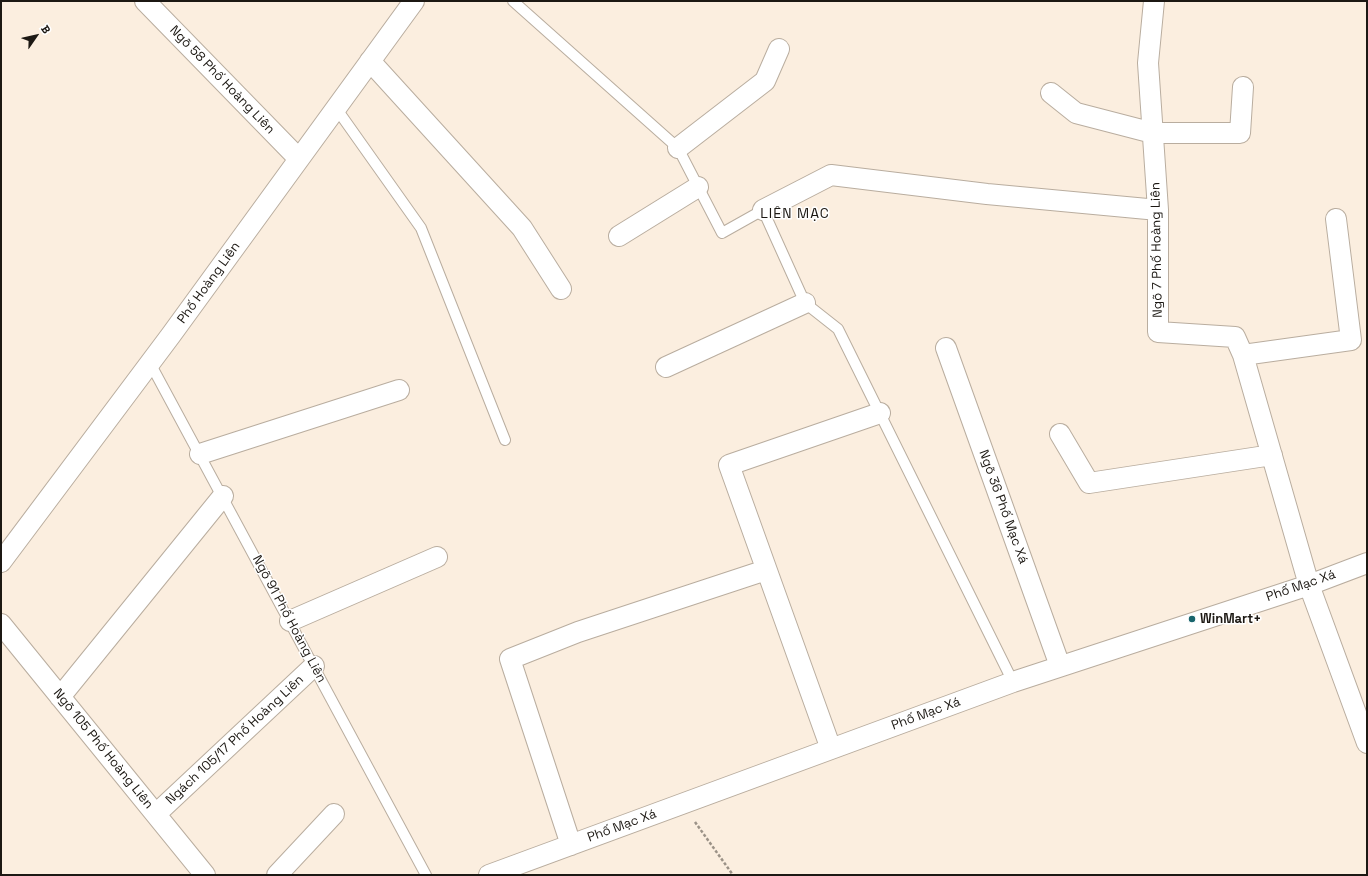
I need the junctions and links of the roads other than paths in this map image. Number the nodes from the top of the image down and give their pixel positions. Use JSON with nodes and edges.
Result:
{"nodes":[{"id":1,"x":145,"y":1,"type":"edge"},
{"id":2,"x":414,"y":1,"type":"edge"},
{"id":3,"x":513,"y":1,"type":"edge"},
{"id":4,"x":1154,"y":1,"type":"edge"},
{"id":5,"x":779,"y":49,"type":"dead end"},
{"id":6,"x":370,"y":61,"type":"junction"},
{"id":7,"x":1243,"y":87,"type":"dead end"},
{"id":8,"x":1051,"y":93,"type":"dead end"},
{"id":9,"x":336,"y":108,"type":"junction"},
{"id":10,"x":1153,"y":133,"type":"junction"},
{"id":11,"x":678,"y":148,"type":"junction"},
{"id":12,"x":299,"y":159,"type":"junction"},
{"id":13,"x":698,"y":187,"type":"junction"},
{"id":14,"x":763,"y":210,"type":"junction"},
{"id":15,"x":1158,"y":210,"type":"junction"},
{"id":16,"x":1336,"y":219,"type":"dead end"},
{"id":17,"x":620,"y":236,"type":"dead end"},
{"id":18,"x":561,"y":289,"type":"dead end"},
{"id":19,"x":805,"y":303,"type":"junction"},
{"id":20,"x":946,"y":348,"type":"dead end"},
{"id":21,"x":1243,"y":355,"type":"junction"},
{"id":22,"x":150,"y":363,"type":"junction"},
{"id":23,"x":666,"y":367,"type":"dead end"},
{"id":24,"x":399,"y":390,"type":"dead end"},
{"id":25,"x":880,"y":413,"type":"junction"},
{"id":26,"x":1060,"y":434,"type":"dead end"},
{"id":27,"x":505,"y":440,"type":"dead end"},
{"id":28,"x":200,"y":454,"type":"junction"},
{"id":29,"x":1272,"y":455,"type":"junction"},
{"id":30,"x":223,"y":496,"type":"junction"},
{"id":31,"x":437,"y":558,"type":"dead end"},
{"id":32,"x":1,"y":562,"type":"edge"},
{"id":33,"x":1367,"y":563,"type":"edge"},
{"id":34,"x":766,"y":570,"type":"junction"},
{"id":35,"x":1309,"y":585,"type":"junction"},
{"id":36,"x":290,"y":621,"type":"junction"},
{"id":37,"x":1,"y":624,"type":"edge"},
{"id":38,"x":314,"y":666,"type":"junction"},
{"id":39,"x":1060,"y":666,"type":"junction"},
{"id":40,"x":1013,"y":682,"type":"junction"},
{"id":41,"x":60,"y":697,"type":"junction"},
{"id":42,"x":1367,"y":742,"type":"edge"},
{"id":43,"x":831,"y":750,"type":"junction"},
{"id":44,"x":156,"y":814,"type":"junction"},
{"id":45,"x":334,"y":814,"type":"dead end"},
{"id":46,"x":571,"y":845,"type":"junction"},
{"id":47,"x":205,"y":875,"type":"edge"},
{"id":48,"x":277,"y":875,"type":"edge"},
{"id":49,"x":426,"y":875,"type":"edge"},
{"id":50,"x":489,"y":875,"type":"edge"}],
"edges":[{"from":1,"to":12,"type":"street","name":"Ngõ 58 Phố Hoàng Liên"},
{"from":2,"to":6,"type":"street","name":"Phố Hoàng Liên"},
{"from":3,"to":11,"type":"lane"},
{"from":4,"to":10,"type":"street","name":"Ngõ 7 Phố Hoàng Liên"},
{"from":5,"to":11,"type":"street"},
{"from":6,"to":9,"type":"street","name":"Phố Hoàng Liên"},
{"from":6,"to":18,"type":"street"},
{"from":7,"to":10,"type":"street"},
{"from":8,"to":10,"type":"street"},
{"from":9,"to":12,"type":"street","name":"Phố Hoàng Liên"},
{"from":9,"to":27,"type":"lane"},
{"from":10,"to":15,"type":"street","name":"Ngõ 7 Phố Hoàng Liên"},
{"from":11,"to":13,"type":"lane"},
{"from":12,"to":22,"type":"street","name":"Phố Hoàng Liên"},
{"from":13,"to":14,"type":"lane"},
{"from":13,"to":17,"type":"street"},
{"from":14,"to":15,"type":"street"},
{"from":14,"to":19,"type":"lane"},
{"from":15,"to":21,"type":"street","name":"Ngõ 7 Phố Hoàng Liên"},
{"from":16,"to":21,"type":"street"},
{"from":19,"to":23,"type":"street"},
{"from":19,"to":25,"type":"lane"},
{"from":20,"to":39,"type":"street","name":"Ngõ 36 Phố Mạc Xá"},
{"from":21,"to":29,"type":"street","name":"Ngõ 7 Phố Hoàng Liên"},
{"from":22,"to":28,"type":"lane","name":"Ngõ 91 Phố Hoàng Liên"},
{"from":22,"to":32,"type":"street","name":"Phố Hoàng Liên"},
{"from":24,"to":28,"type":"street"},
{"from":25,"to":34,"type":"street"},
{"from":25,"to":40,"type":"lane"},
{"from":26,"to":29,"type":"street"},
{"from":28,"to":30,"type":"lane","name":"Ngõ 91 Phố Hoàng Liên"},
{"from":29,"to":35,"type":"street","name":"Ngõ 7 Phố Hoàng Liên"},
{"from":30,"to":36,"type":"lane","name":"Ngõ 91 Phố Hoàng Liên"},
{"from":30,"to":41,"type":"street"},
{"from":31,"to":36,"type":"street"},
{"from":33,"to":35,"type":"street","name":"Phố Mạc Xá"},
{"from":34,"to":43,"type":"street"},
{"from":34,"to":46,"type":"street"},
{"from":35,"to":39,"type":"street","name":"Phố Mạc Xá"},
{"from":35,"to":42,"type":"street","name":"Ngõ 7 Phố Hoàng Liên"},
{"from":36,"to":38,"type":"lane","name":"Ngõ 91 Phố Hoàng Liên"},
{"from":37,"to":41,"type":"street","name":"Ngõ 105 Phố Hoàng Liên"},
{"from":38,"to":44,"type":"street","name":"Ngách 105/17 Phố Hoàng Liên"},
{"from":38,"to":49,"type":"lane","name":"Ngõ 91 Phố Hoàng Liên"},
{"from":39,"to":40,"type":"street","name":"Phố Mạc Xá"},
{"from":40,"to":43,"type":"street","name":"Phố Mạc Xá"},
{"from":41,"to":44,"type":"street","name":"Ngõ 105 Phố Hoàng Liên"},
{"from":43,"to":46,"type":"street","name":"Phố Mạc Xá"},
{"from":44,"to":47,"type":"street","name":"Ngõ 105 Phố Hoàng Liên"},
{"from":45,"to":48,"type":"street"},
{"from":46,"to":50,"type":"street","name":"Phố Mạc Xá"}]}
